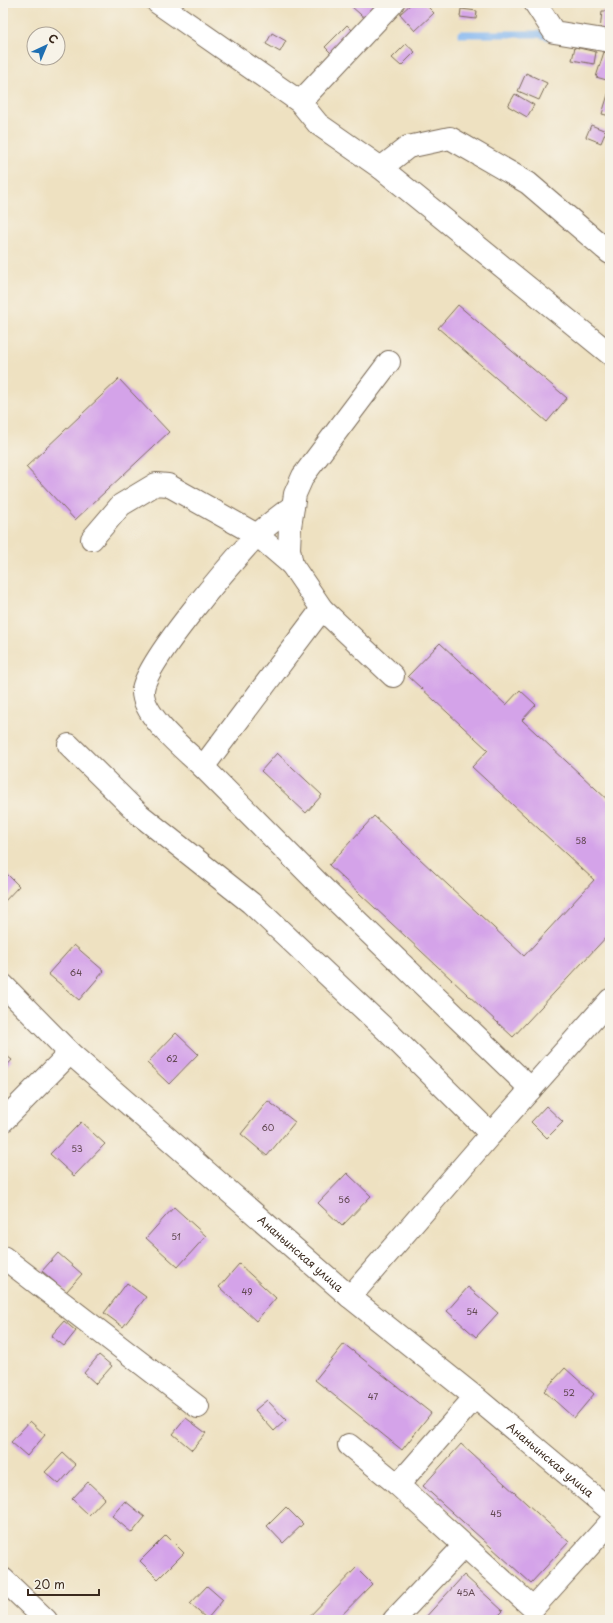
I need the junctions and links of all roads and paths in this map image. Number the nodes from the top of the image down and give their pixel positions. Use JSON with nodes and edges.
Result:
{"nodes":[{"id":1,"x":393,"y":3,"type":"edge"},
{"id":2,"x":535,"y":3,"type":"edge"},
{"id":3,"x":172,"y":7,"type":"edge"},
{"id":4,"x":610,"y":41,"type":"edge"},
{"id":5,"x":300,"y":102,"type":"junction"},
{"id":6,"x":381,"y":168,"type":"junction"},
{"id":7,"x":610,"y":253,"type":"edge"},
{"id":8,"x":610,"y":354,"type":"edge"},
{"id":9,"x":389,"y":362,"type":"dead end"},
{"id":10,"x":293,"y":506,"type":"junction"},
{"id":11,"x":257,"y":535,"type":"junction"},
{"id":12,"x":92,"y":539,"type":"dead end"},
{"id":13,"x":292,"y":565,"type":"junction"},
{"id":14,"x":322,"y":609,"type":"junction"},
{"id":15,"x":393,"y":676,"type":"dead end"},
{"id":16,"x":69,"y":745,"type":"dead end"},
{"id":17,"x":203,"y":767,"type":"junction"},
{"id":18,"x":3,"y":985,"type":"edge"},
{"id":19,"x":610,"y":1000,"type":"edge"},
{"id":20,"x":70,"y":1053,"type":"junction"},
{"id":21,"x":531,"y":1089,"type":"junction"},
{"id":22,"x":3,"y":1120,"type":"edge"},
{"id":23,"x":491,"y":1134,"type":"junction"},
{"id":24,"x":3,"y":1257,"type":"edge"},
{"id":25,"x":350,"y":1297,"type":"junction"},
{"id":26,"x":475,"y":1397,"type":"junction"},
{"id":27,"x":198,"y":1407,"type":"dead end"},
{"id":28,"x":349,"y":1445,"type":"dead end"},
{"id":29,"x":398,"y":1485,"type":"junction"},
{"id":30,"x":610,"y":1510,"type":"edge"},
{"id":31,"x":610,"y":1523,"type":"edge"},
{"id":32,"x":464,"y":1546,"type":"junction"},
{"id":33,"x":3,"y":1579,"type":"edge"},
{"id":34,"x":527,"y":1614,"type":"edge"},
{"id":35,"x":46,"y":1620,"type":"edge"},
{"id":36,"x":394,"y":1620,"type":"edge"}],
"edges":[{"from":1,"to":5,"type":"street"},
{"from":2,"to":4,"type":"street"},
{"from":3,"to":5,"type":"street"},
{"from":5,"to":6,"type":"street"},
{"from":6,"to":7,"type":"street"},
{"from":6,"to":8,"type":"street"},
{"from":9,"to":10,"type":"street"},
{"from":10,"to":11,"type":"street"},
{"from":10,"to":13,"type":"street"},
{"from":11,"to":12,"type":"street"},
{"from":11,"to":13,"type":"street"},
{"from":11,"to":17,"type":"street"},
{"from":13,"to":14,"type":"street"},
{"from":14,"to":15,"type":"street"},
{"from":14,"to":17,"type":"street"},
{"from":16,"to":23,"type":"street"},
{"from":17,"to":21,"type":"street"},
{"from":18,"to":20,"type":"street","name":"Ананьинская улица"},
{"from":19,"to":21,"type":"street"},
{"from":20,"to":22,"type":"street"},
{"from":20,"to":25,"type":"street","name":"Ананьинская улица"},
{"from":21,"to":23,"type":"street"},
{"from":23,"to":25,"type":"street"},
{"from":24,"to":27,"type":"street"},
{"from":25,"to":26,"type":"street","name":"Ананьинская улица"},
{"from":26,"to":29,"type":"street"},
{"from":26,"to":30,"type":"street","name":"Ананьинская улица"},
{"from":28,"to":29,"type":"street"},
{"from":29,"to":32,"type":"street"},
{"from":31,"to":34,"type":"street"},
{"from":32,"to":34,"type":"street"},
{"from":32,"to":36,"type":"street"},
{"from":33,"to":35,"type":"street"}]}
